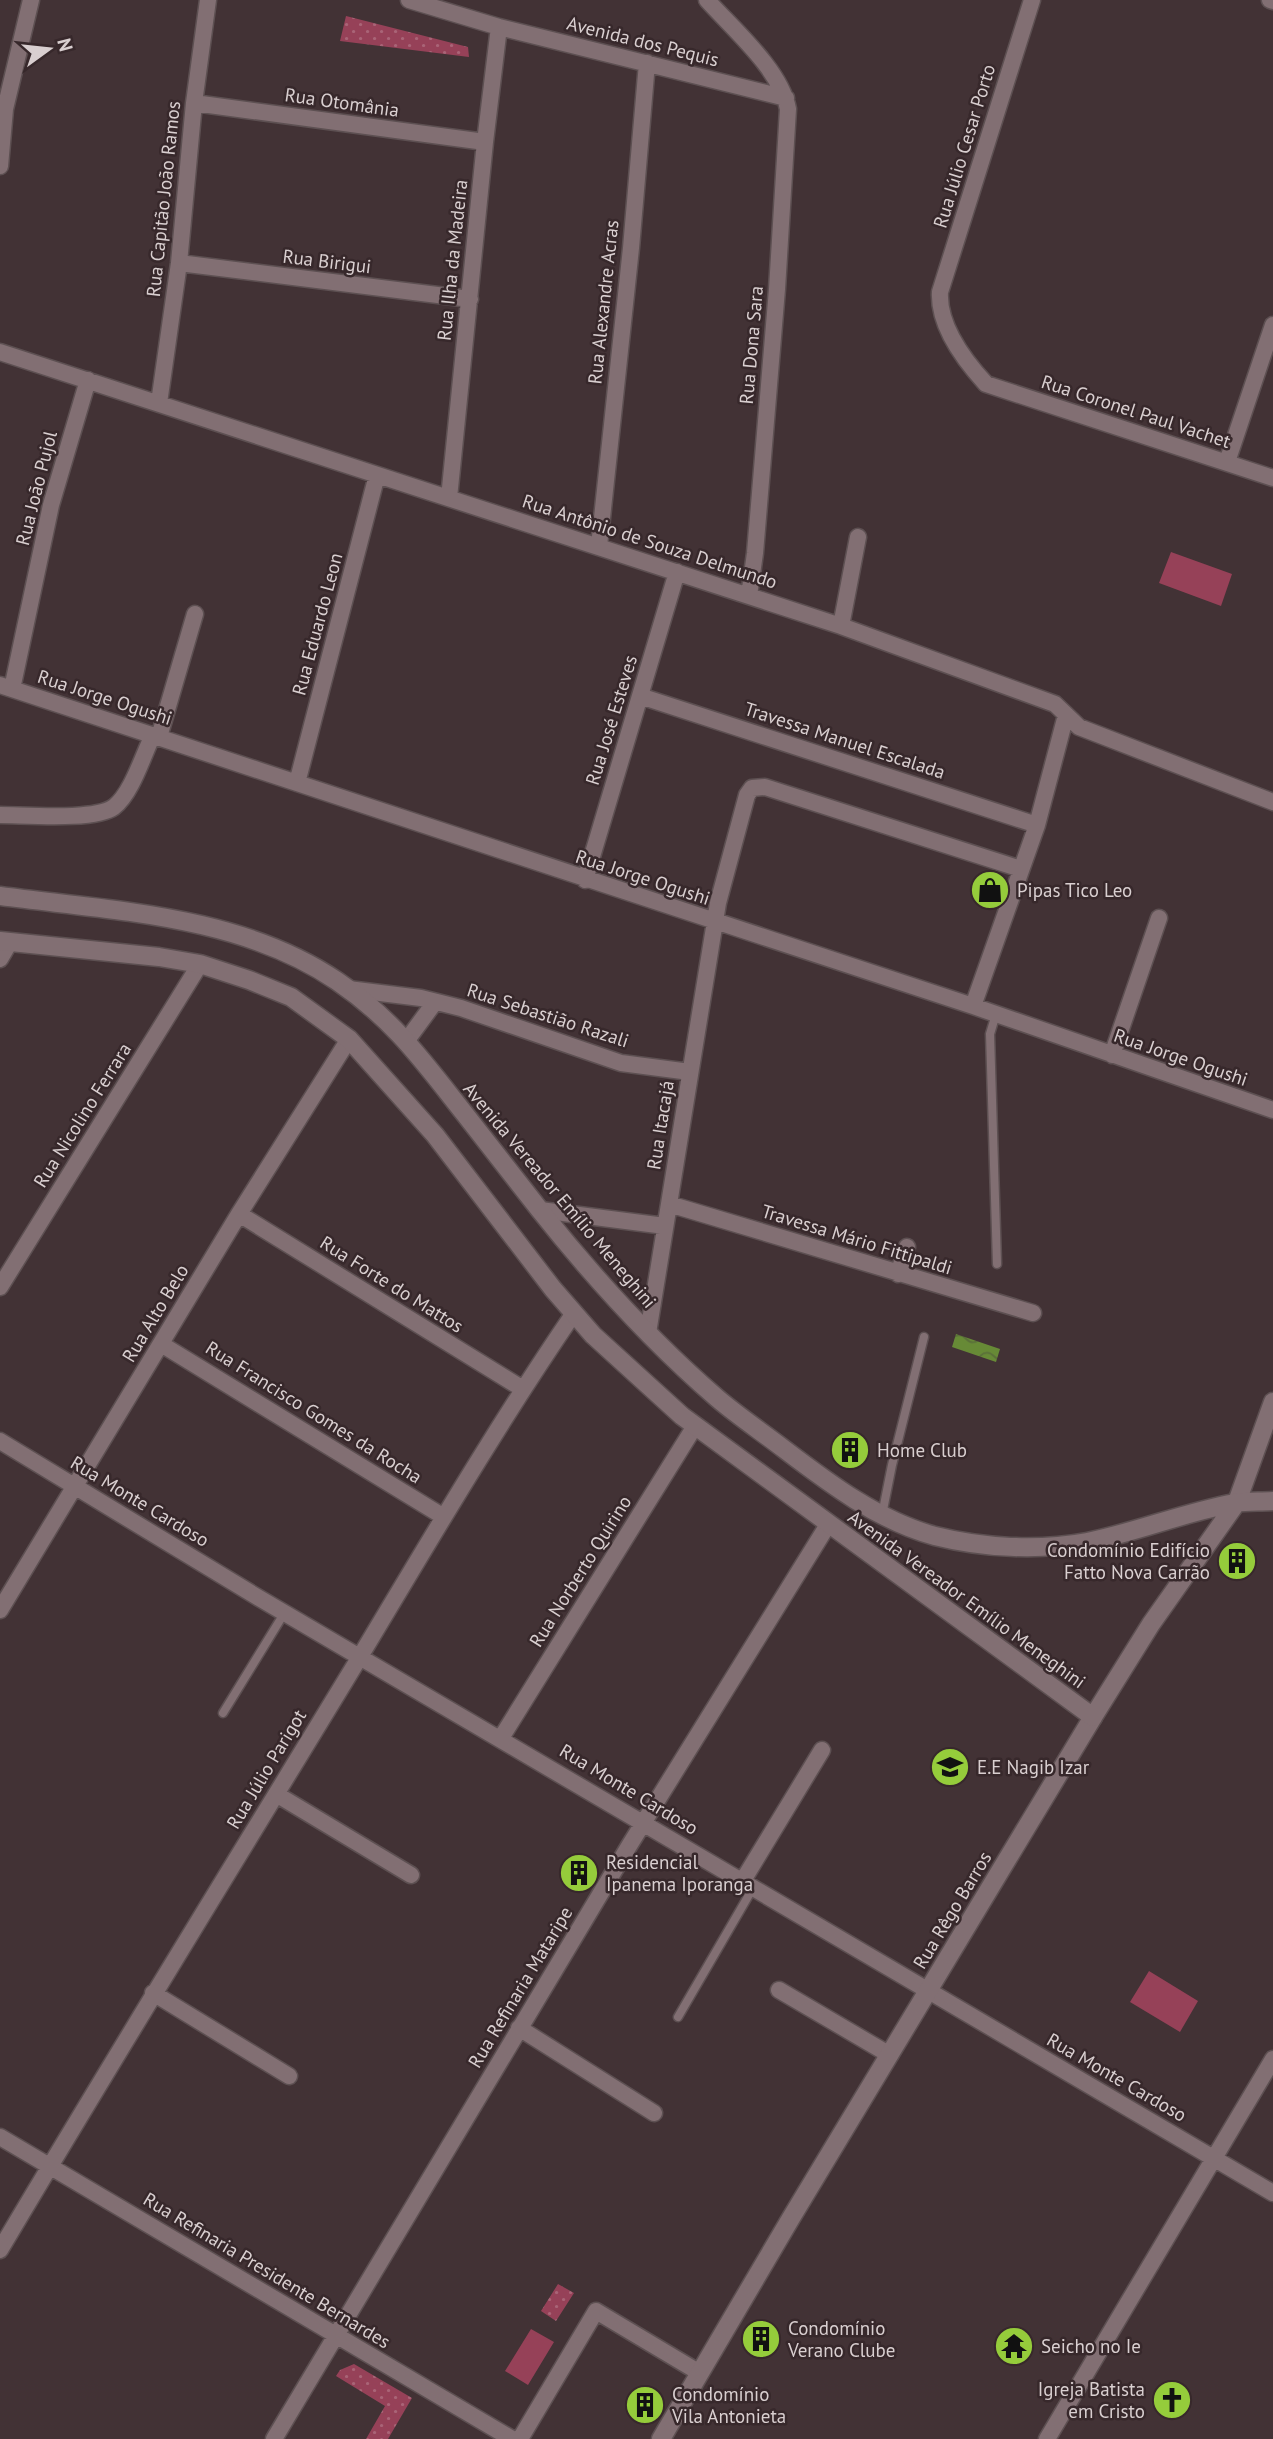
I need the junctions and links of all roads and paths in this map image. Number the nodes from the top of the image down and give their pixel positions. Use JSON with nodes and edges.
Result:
{"nodes":[{"id":1,"x":31,"y":0,"type":"edge"},
{"id":2,"x":208,"y":0,"type":"edge"},
{"id":3,"x":409,"y":0,"type":"edge"},
{"id":4,"x":707,"y":0,"type":"edge"},
{"id":5,"x":1032,"y":0,"type":"edge"},
{"id":6,"x":499,"y":27,"type":"junction"},
{"id":7,"x":647,"y":63,"type":"junction"},
{"id":8,"x":6,"y":74,"type":"edge"},
{"id":9,"x":786,"y":98,"type":"junction"},
{"id":10,"x":194,"y":103,"type":"junction"},
{"id":11,"x":485,"y":142,"type":"junction"},
{"id":12,"x":0,"y":166,"type":"edge"},
{"id":13,"x":179,"y":263,"type":"junction"},
{"id":14,"x":470,"y":299,"type":"junction"},
{"id":15,"x":1272,"y":328,"type":"edge"},
{"id":16,"x":0,"y":352,"type":"edge"},
{"id":17,"x":88,"y":380,"type":"junction"},
{"id":18,"x":986,"y":384,"type":"joint"},
{"id":19,"x":159,"y":403,"type":"junction"},
{"id":20,"x":1227,"y":463,"type":"junction"},
{"id":21,"x":377,"y":475,"type":"junction"},
{"id":22,"x":1273,"y":478,"type":"edge"},
{"id":23,"x":449,"y":498,"type":"junction"},
{"id":24,"x":858,"y":537,"type":"dead end"},
{"id":25,"x":599,"y":546,"type":"junction"},
{"id":26,"x":677,"y":572,"type":"junction"},
{"id":27,"x":749,"y":596,"type":"junction"},
{"id":28,"x":195,"y":614,"type":"dead end"},
{"id":29,"x":841,"y":626,"type":"junction"},
{"id":30,"x":6,"y":687,"type":"edge"},
{"id":31,"x":640,"y":696,"type":"junction"},
{"id":32,"x":1066,"y":715,"type":"junction"},
{"id":33,"x":156,"y":736,"type":"junction"},
{"id":34,"x":297,"y":783,"type":"junction"},
{"id":35,"x":1273,"y":802,"type":"edge"},
{"id":36,"x":0,"y":815,"type":"edge"},
{"id":37,"x":1037,"y":825,"type":"junction"},
{"id":38,"x":1021,"y":869,"type":"junction"},
{"id":39,"x":585,"y":880,"type":"junction"},
{"id":40,"x":0,"y":896,"type":"edge"},
{"id":41,"x":1159,"y":918,"type":"dead end"},
{"id":42,"x":715,"y":922,"type":"junction"},
{"id":43,"x":5,"y":941,"type":"edge"},
{"id":44,"x":0,"y":959,"type":"edge"},
{"id":45,"x":200,"y":964,"type":"junction"},
{"id":46,"x":348,"y":989,"type":"junction"},
{"id":47,"x":435,"y":1002,"type":"junction"},
{"id":48,"x":973,"y":1006,"type":"junction"},
{"id":49,"x":996,"y":1014,"type":"junction"},
{"id":50,"x":349,"y":1039,"type":"junction"},
{"id":51,"x":407,"y":1040,"type":"junction"},
{"id":52,"x":1112,"y":1055,"type":"junction"},
{"id":53,"x":690,"y":1072,"type":"junction"},
{"id":54,"x":1273,"y":1110,"type":"edge"},
{"id":55,"x":669,"y":1204,"type":"junction"},
{"id":56,"x":540,"y":1210,"type":"junction"},
{"id":57,"x":239,"y":1214,"type":"junction"},
{"id":58,"x":665,"y":1226,"type":"junction"},
{"id":59,"x":907,"y":1247,"type":"dead end"},
{"id":60,"x":997,"y":1264,"type":"dead end"},
{"id":61,"x":898,"y":1274,"type":"junction"},
{"id":62,"x":0,"y":1287,"type":"edge"},
{"id":63,"x":574,"y":1313,"type":"junction"},
{"id":64,"x":1033,"y":1313,"type":"dead end"},
{"id":65,"x":648,"y":1334,"type":"junction"},
{"id":66,"x":924,"y":1337,"type":"dead end"},
{"id":67,"x":161,"y":1344,"type":"junction"},
{"id":68,"x":523,"y":1389,"type":"junction"},
{"id":69,"x":1273,"y":1402,"type":"edge"},
{"id":70,"x":695,"y":1426,"type":"junction"},
{"id":71,"x":0,"y":1441,"type":"edge"},
{"id":72,"x":75,"y":1486,"type":"junction"},
{"id":73,"x":1237,"y":1502,"type":"junction"},
{"id":74,"x":1273,"y":1502,"type":"edge"},
{"id":75,"x":882,"y":1515,"type":"junction"},
{"id":76,"x":444,"y":1517,"type":"junction"},
{"id":77,"x":829,"y":1523,"type":"junction"},
{"id":78,"x":0,"y":1610,"type":"edge"},
{"id":79,"x":285,"y":1612,"type":"junction"},
{"id":80,"x":360,"y":1656,"type":"junction"},
{"id":81,"x":223,"y":1713,"type":"dead end"},
{"id":82,"x":1093,"y":1717,"type":"junction"},
{"id":83,"x":501,"y":1738,"type":"junction"},
{"id":84,"x":821,"y":1750,"type":"dead end"},
{"id":85,"x":276,"y":1794,"type":"junction"},
{"id":86,"x":643,"y":1823,"type":"junction"},
{"id":87,"x":411,"y":1875,"type":"dead end"},
{"id":88,"x":747,"y":1885,"type":"junction"},
{"id":89,"x":779,"y":1990,"type":"dead end"},
{"id":90,"x":928,"y":1991,"type":"junction"},
{"id":91,"x":153,"y":1993,"type":"junction"},
{"id":92,"x":678,"y":2017,"type":"dead end"},
{"id":93,"x":519,"y":2028,"type":"junction"},
{"id":94,"x":890,"y":2055,"type":"junction"},
{"id":95,"x":1273,"y":2059,"type":"edge"},
{"id":96,"x":289,"y":2076,"type":"dead end"},
{"id":97,"x":654,"y":2113,"type":"dead end"},
{"id":98,"x":0,"y":2137,"type":"edge"},
{"id":99,"x":1214,"y":2158,"type":"junction"},
{"id":100,"x":50,"y":2166,"type":"junction"},
{"id":101,"x":1273,"y":2193,"type":"edge"},
{"id":102,"x":0,"y":2250,"type":"edge"},
{"id":103,"x":337,"y":2336,"type":"junction"},
{"id":104,"x":700,"y":2373,"type":"junction"},
{"id":105,"x":274,"y":2439,"type":"edge"},
{"id":106,"x":512,"y":2439,"type":"edge"},
{"id":107,"x":520,"y":2439,"type":"edge"},
{"id":108,"x":661,"y":2439,"type":"edge"},
{"id":109,"x":1046,"y":2439,"type":"edge"}],
"edges":[{"from":1,"to":8,"type":"street"},
{"from":2,"to":10,"type":"street","name":"Rua Capitão João Ramos"},
{"from":3,"to":6,"type":"street","name":"Avenida dos Pequis"},
{"from":4,"to":9,"type":"street"},
{"from":5,"to":18,"type":"street","name":"Rua Júlio Cesar Porto"},
{"from":6,"to":7,"type":"street","name":"Avenida dos Pequis"},
{"from":6,"to":11,"type":"street","name":"Rua Ilha da Madeira"},
{"from":7,"to":9,"type":"street","name":"Avenida dos Pequis"},
{"from":7,"to":25,"type":"street","name":"Rua Alexandre Acras"},
{"from":8,"to":12,"type":"street"},
{"from":9,"to":27,"type":"street","name":"Rua Dona Sara"},
{"from":10,"to":11,"type":"street","name":"Rua Otomânia"},
{"from":10,"to":13,"type":"street","name":"Rua Capitão João Ramos"},
{"from":11,"to":14,"type":"street","name":"Rua Ilha da Madeira"},
{"from":13,"to":14,"type":"street","name":"Rua Birigui"},
{"from":13,"to":19,"type":"street","name":"Rua Capitão João Ramos"},
{"from":14,"to":23,"type":"street","name":"Rua Ilha da Madeira"},
{"from":15,"to":20,"type":"street"},
{"from":16,"to":17,"type":"street","name":"Rua Antônio de Souza Delmundo"},
{"from":17,"to":19,"type":"street","name":"Rua Antônio de Souza Delmundo"},
{"from":17,"to":30,"type":"street","name":"Rua João Pujol"},
{"from":18,"to":20,"type":"street","name":"Rua Coronel Paul Vachet"},
{"from":19,"to":21,"type":"street","name":"Rua Antônio de Souza Delmundo"},
{"from":20,"to":22,"type":"street","name":"Rua Coronel Paul Vachet"},
{"from":21,"to":23,"type":"street","name":"Rua Antônio de Souza Delmundo"},
{"from":21,"to":34,"type":"street","name":"Rua Eduardo Leon"},
{"from":23,"to":25,"type":"street","name":"Rua Antônio de Souza Delmundo"},
{"from":24,"to":29,"type":"street"},
{"from":25,"to":26,"type":"street","name":"Rua Antônio de Souza Delmundo"},
{"from":26,"to":27,"type":"street","name":"Rua Antônio de Souza Delmundo"},
{"from":26,"to":31,"type":"street","name":"Rua José Esteves"},
{"from":27,"to":29,"type":"street","name":"Rua Antônio de Souza Delmundo"},
{"from":28,"to":33,"type":"street"},
{"from":29,"to":32,"type":"street","name":"Rua Antônio de Souza Delmundo"},
{"from":30,"to":33,"type":"street","name":"Rua Jorge Ogushi"},
{"from":31,"to":37,"type":"street","name":"Travessa Manuel Escalada"},
{"from":31,"to":39,"type":"street","name":"Rua José Esteves"},
{"from":32,"to":35,"type":"street","name":"Rua Antônio de Souza Delmundo"},
{"from":32,"to":37,"type":"street"},
{"from":33,"to":34,"type":"street","name":"Rua Jorge Ogushi"},
{"from":33,"to":36,"type":"street"},
{"from":34,"to":39,"type":"street","name":"Rua Jorge Ogushi"},
{"from":37,"to":38,"type":"street"},
{"from":38,"to":42,"type":"street","name":"Rua Itacajá"},
{"from":38,"to":48,"type":"street"},
{"from":39,"to":42,"type":"street","name":"Rua Jorge Ogushi"},
{"from":40,"to":46,"type":"main road","name":"Avenida Vereador Emílio Meneghini"},
{"from":41,"to":52,"type":"street"},
{"from":42,"to":48,"type":"street","name":"Rua Jorge Ogushi"},
{"from":42,"to":53,"type":"street","name":"Rua Itacajá"},
{"from":43,"to":44,"type":"street"},
{"from":43,"to":45,"type":"main road","name":"Avenida Vereador Emílio Meneghini"},
{"from":45,"to":50,"type":"main road","name":"Avenida Vereador Emílio Meneghini"},
{"from":45,"to":62,"type":"street","name":"Rua Nicolino Ferrara"},
{"from":46,"to":47,"type":"street","name":"Rua Sebastião Razali"},
{"from":46,"to":51,"type":"main road","name":"Avenida Vereador Emílio Meneghini"},
{"from":47,"to":51,"type":"street"},
{"from":47,"to":53,"type":"street","name":"Rua Sebastião Razali"},
{"from":48,"to":49,"type":"street","name":"Rua Jorge Ogushi"},
{"from":49,"to":52,"type":"street","name":"Rua Jorge Ogushi"},
{"from":49,"to":60,"type":"lane"},
{"from":50,"to":57,"type":"street","name":"Rua Alto Belo"},
{"from":50,"to":63,"type":"main road","name":"Avenida Vereador Emílio Meneghini"},
{"from":51,"to":56,"type":"main road","name":"Avenida Vereador Emílio Meneghini"},
{"from":52,"to":54,"type":"street","name":"Rua Jorge Ogushi"},
{"from":53,"to":55,"type":"street","name":"Rua Itacajá"},
{"from":55,"to":58,"type":"street","name":"Rua Itacajá"},
{"from":55,"to":61,"type":"street","name":"Travessa Mário Fittipaldi"},
{"from":56,"to":58,"type":"street"},
{"from":56,"to":65,"type":"main road","name":"Avenida Vereador Emílio Meneghini"},
{"from":57,"to":67,"type":"street","name":"Rua Alto Belo"},
{"from":57,"to":68,"type":"street","name":"Rua Forte do Mattos"},
{"from":58,"to":65,"type":"street","name":"Rua Itacajá"},
{"from":59,"to":61,"type":"street"},
{"from":61,"to":64,"type":"street","name":"Travessa Mário Fittipaldi"},
{"from":63,"to":68,"type":"street","name":"Rua Júlio Parigot"},
{"from":63,"to":70,"type":"main road","name":"Avenida Vereador Emílio Meneghini"},
{"from":65,"to":75,"type":"main road","name":"Avenida Vereador Emílio Meneghini"},
{"from":66,"to":75,"type":"lane"},
{"from":67,"to":72,"type":"street","name":"Rua Alto Belo"},
{"from":67,"to":76,"type":"street","name":"Rua Francisco Gomes da Rocha"},
{"from":68,"to":76,"type":"street","name":"Rua Júlio Parigot"},
{"from":69,"to":73,"type":"main road","name":"Rua Rêgo Barros"},
{"from":70,"to":77,"type":"main road","name":"Avenida Vereador Emílio Meneghini"},
{"from":70,"to":83,"type":"street","name":"Rua Norberto Quirino"},
{"from":71,"to":72,"type":"street","name":"Rua Monte Cardoso"},
{"from":72,"to":78,"type":"street","name":"Rua Alto Belo"},
{"from":72,"to":79,"type":"street","name":"Rua Monte Cardoso"},
{"from":73,"to":74,"type":"main road","name":"Avenida Vereador Emílio Meneghini"},
{"from":73,"to":75,"type":"main road","name":"Avenida Vereador Emílio Meneghini"},
{"from":73,"to":82,"type":"main road","name":"Rua Rêgo Barros"},
{"from":76,"to":80,"type":"street","name":"Rua Júlio Parigot"},
{"from":77,"to":82,"type":"main road","name":"Avenida Vereador Emílio Meneghini"},
{"from":77,"to":86,"type":"street","name":"Rua Refinaria Mataripe"},
{"from":79,"to":80,"type":"street","name":"Rua Monte Cardoso"},
{"from":79,"to":81,"type":"lane"},
{"from":80,"to":83,"type":"street","name":"Rua Monte Cardoso"},
{"from":80,"to":85,"type":"street","name":"Rua Júlio Parigot"},
{"from":82,"to":90,"type":"main road","name":"Rua Rêgo Barros"},
{"from":83,"to":86,"type":"street","name":"Rua Monte Cardoso"},
{"from":84,"to":88,"type":"street"},
{"from":85,"to":87,"type":"street"},
{"from":85,"to":91,"type":"street","name":"Rua Júlio Parigot"},
{"from":86,"to":88,"type":"street","name":"Rua Monte Cardoso"},
{"from":86,"to":93,"type":"street","name":"Rua Refinaria Mataripe"},
{"from":88,"to":90,"type":"street","name":"Rua Monte Cardoso"},
{"from":88,"to":92,"type":"lane"},
{"from":89,"to":94,"type":"street"},
{"from":90,"to":94,"type":"main road","name":"Rua Rêgo Barros"},
{"from":90,"to":99,"type":"street","name":"Rua Monte Cardoso"},
{"from":91,"to":96,"type":"street"},
{"from":91,"to":100,"type":"street","name":"Rua Júlio Parigot"},
{"from":93,"to":97,"type":"street"},
{"from":93,"to":103,"type":"street","name":"Rua Refinaria Mataripe"},
{"from":94,"to":104,"type":"main road","name":"Rua Rêgo Barros"},
{"from":95,"to":99,"type":"street"},
{"from":98,"to":100,"type":"street","name":"Rua Refinaria Presidente Bernardes"},
{"from":99,"to":101,"type":"street","name":"Rua Monte Cardoso"},
{"from":99,"to":109,"type":"street"},
{"from":100,"to":102,"type":"street","name":"Rua Júlio Parigot"},
{"from":100,"to":103,"type":"street","name":"Rua Refinaria Presidente Bernardes"},
{"from":103,"to":105,"type":"street","name":"Rua Refinaria Mataripe"},
{"from":103,"to":106,"type":"street","name":"Rua Refinaria Presidente Bernardes"},
{"from":104,"to":107,"type":"street"},
{"from":104,"to":108,"type":"main road","name":"Rua Rêgo Barros"}]}
